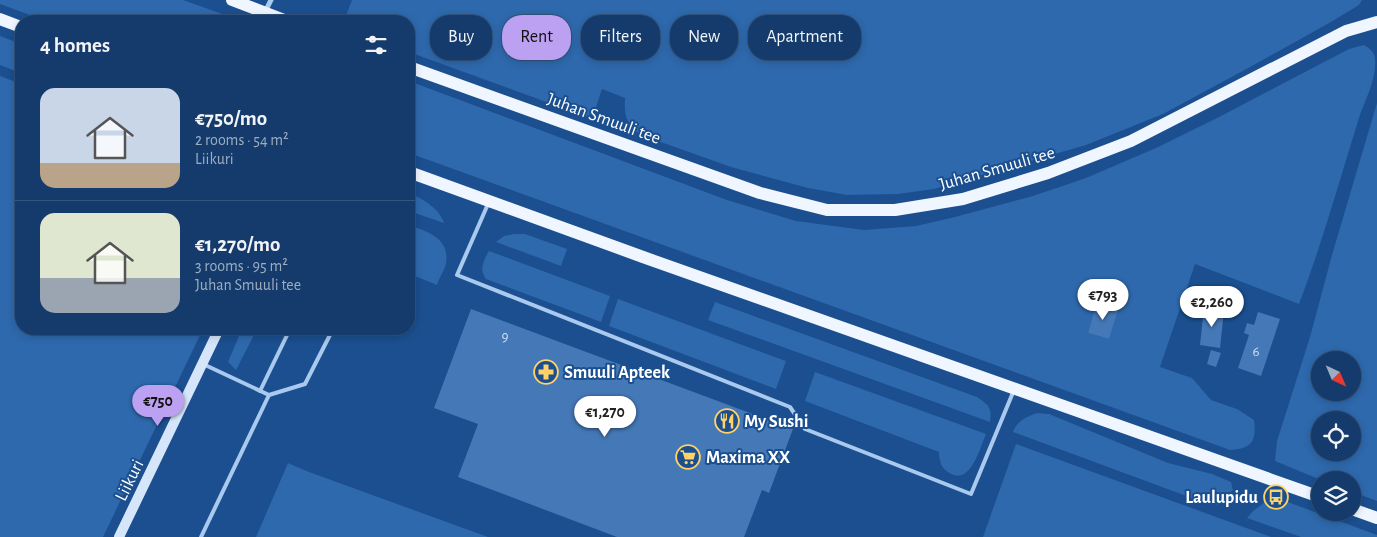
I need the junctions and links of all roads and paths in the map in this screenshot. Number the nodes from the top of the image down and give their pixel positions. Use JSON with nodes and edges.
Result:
{"nodes":[{"id":1,"x":232,"y":0,"type":"edge"},
{"id":2,"x":271,"y":0,"type":"edge"},
{"id":3,"x":266,"y":12,"type":"junction"},
{"id":4,"x":273,"y":15,"type":"edge"},
{"id":5,"x":0,"y":20,"type":"edge"},
{"id":6,"x":1377,"y":22,"type":"edge"},
{"id":7,"x":15,"y":26,"type":"edge"},
{"id":8,"x":415,"y":69,"type":"edge"},
{"id":9,"x":415,"y":174,"type":"edge"},
{"id":10,"x":489,"y":202,"type":"junction"},
{"id":11,"x":216,"y":335,"type":"edge"},
{"id":12,"x":287,"y":335,"type":"edge"},
{"id":13,"x":330,"y":335,"type":"edge"},
{"id":14,"x":203,"y":364,"type":"junction"},
{"id":15,"x":1015,"y":388,"type":"junction"},
{"id":16,"x":260,"y":391,"type":"junction"},
{"id":17,"x":269,"y":395,"type":"junction"},
{"id":18,"x":1311,"y":494,"type":"edge"},
{"id":19,"x":1361,"y":512,"type":"edge"},
{"id":20,"x":1377,"y":518,"type":"edge"},
{"id":21,"x":119,"y":537,"type":"edge"},
{"id":22,"x":201,"y":537,"type":"edge"}],
"edges":[{"from":1,"to":3,"type":"main road"},
{"from":2,"to":3,"type":"street"},
{"from":3,"to":4,"type":"main road"},
{"from":5,"to":7,"type":"main road"},
{"from":6,"to":8,"type":"main road","name":"Juhan Smuuli tee"},
{"from":9,"to":10,"type":"main road"},
{"from":10,"to":15,"type":"main road"},
{"from":10,"to":15,"type":"lane"},
{"from":11,"to":14,"type":"street","name":"Liikuri"},
{"from":12,"to":16,"type":"lane"},
{"from":13,"to":17,"type":"lane"},
{"from":14,"to":16,"type":"lane"},
{"from":14,"to":21,"type":"street","name":"Liikuri"},
{"from":15,"to":18,"type":"main road"},
{"from":16,"to":17,"type":"lane"},
{"from":17,"to":22,"type":"lane"},
{"from":19,"to":20,"type":"main road"}]}
